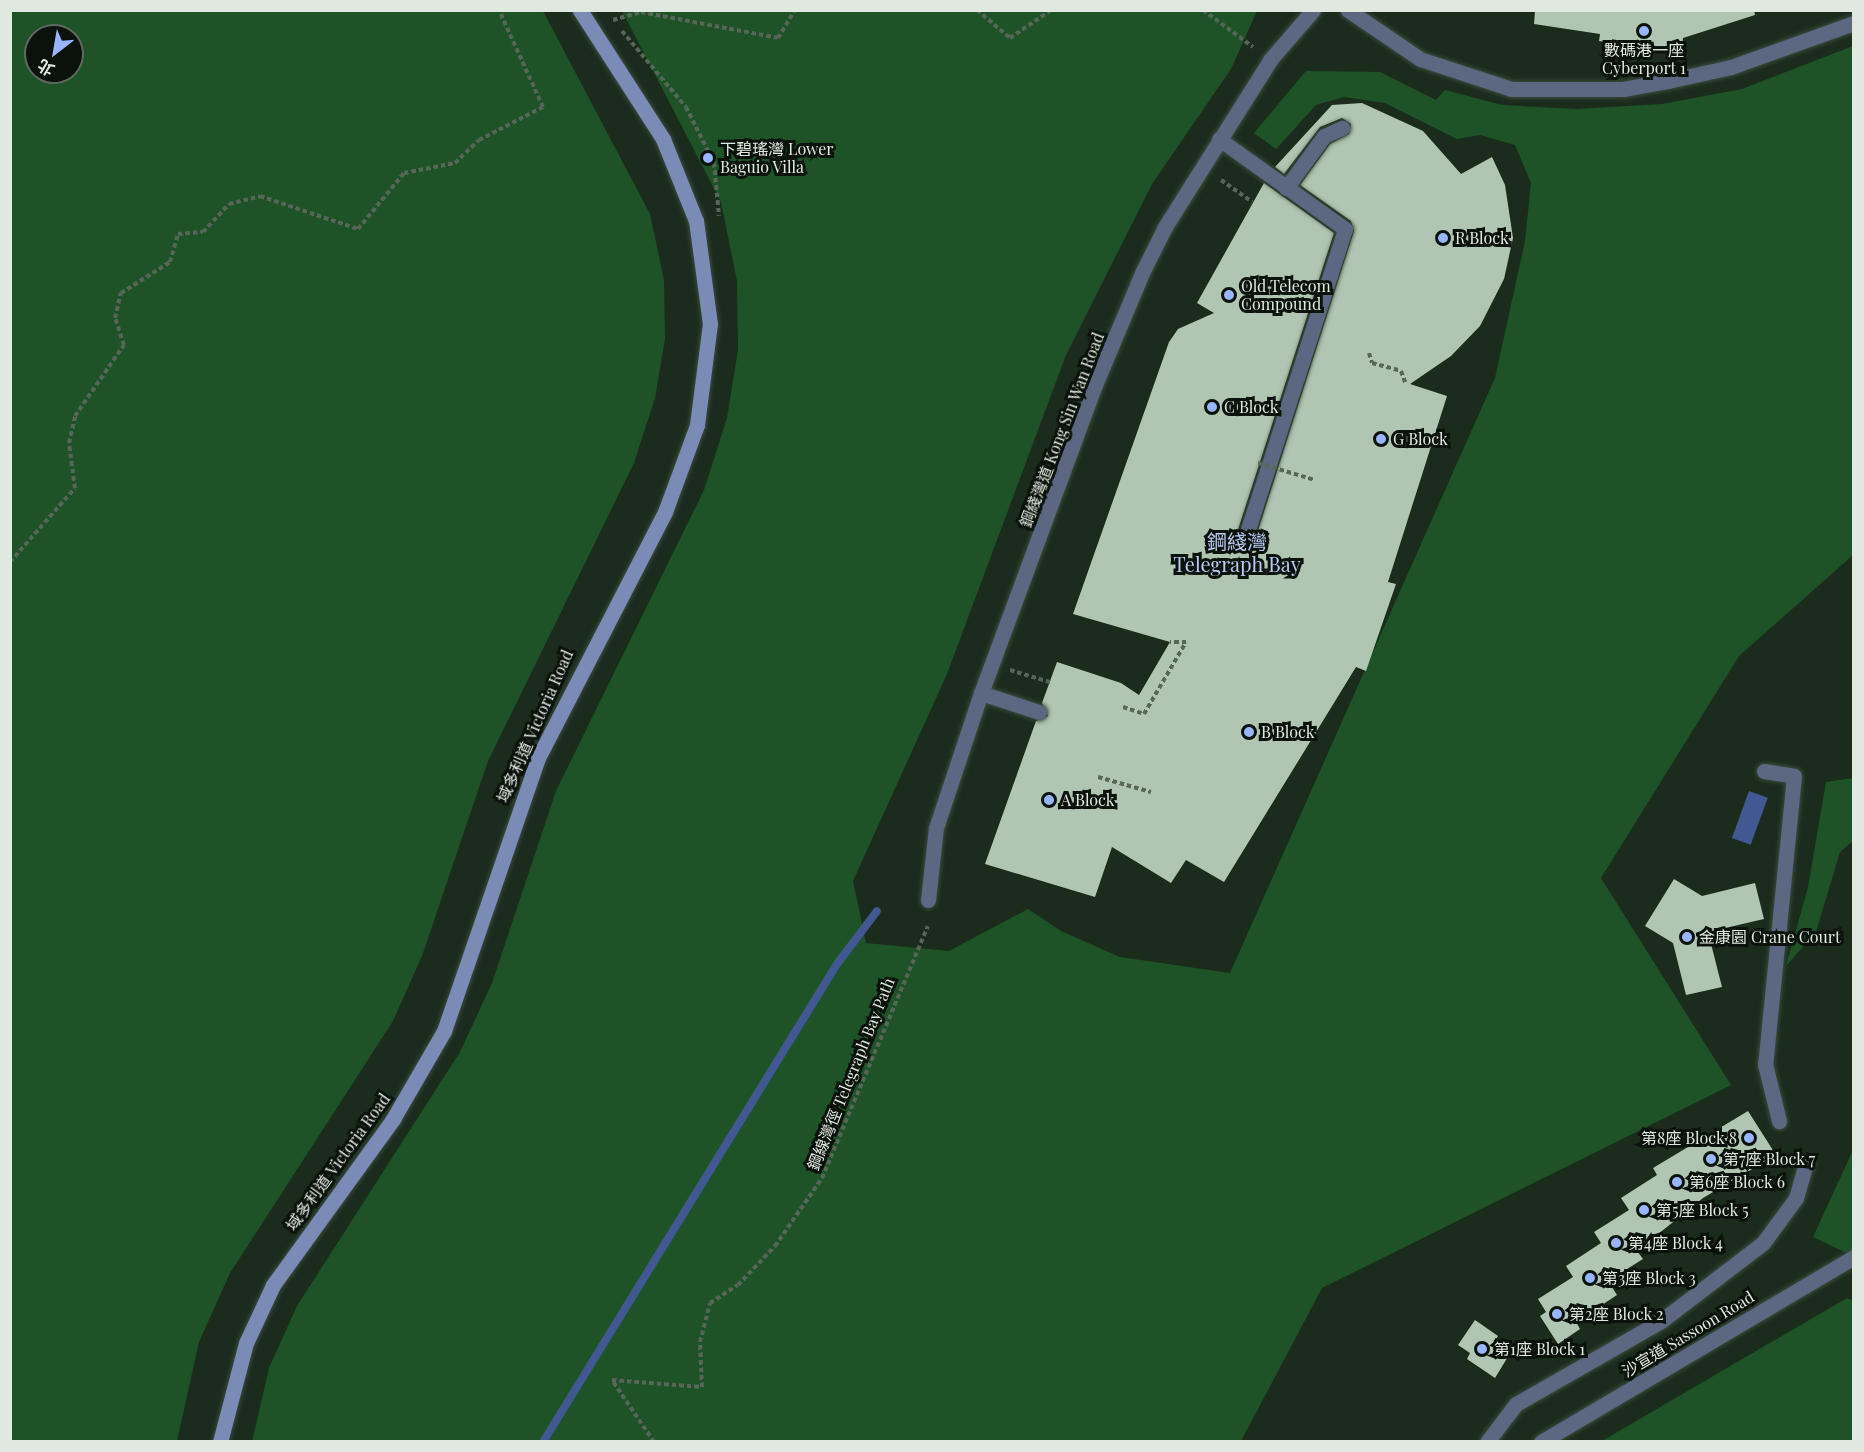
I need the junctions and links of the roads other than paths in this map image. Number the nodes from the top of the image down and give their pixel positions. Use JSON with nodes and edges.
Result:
{"nodes":[{"id":1,"x":580,"y":10,"type":"edge"},
{"id":2,"x":1313,"y":10,"type":"edge"},
{"id":3,"x":1348,"y":10,"type":"edge"},
{"id":4,"x":1854,"y":23,"type":"edge"},
{"id":5,"x":1342,"y":128,"type":"dead end"},
{"id":6,"x":1219,"y":139,"type":"junction"},
{"id":7,"x":1286,"y":188,"type":"junction"},
{"id":8,"x":1244,"y":542,"type":"dead end"},
{"id":9,"x":981,"y":693,"type":"junction"},
{"id":10,"x":1039,"y":712,"type":"dead end"},
{"id":11,"x":1764,"y":771,"type":"dead end"},
{"id":12,"x":928,"y":900,"type":"dead end"},
{"id":13,"x":1779,"y":1121,"type":"dead end"},
{"id":14,"x":1806,"y":1162,"type":"dead end"},
{"id":15,"x":1854,"y":1257,"type":"edge"},
{"id":16,"x":220,"y":1442,"type":"edge"},
{"id":17,"x":1487,"y":1442,"type":"edge"},
{"id":18,"x":1541,"y":1442,"type":"edge"}],
"edges":[{"from":1,"to":16,"type":"main road","name":"域多利道 Victoria Road"},
{"from":2,"to":6,"type":"street","name":"鋼綫灣道 Kong Sin Wan Road"},
{"from":3,"to":4,"type":"street"},
{"from":5,"to":7,"type":"street"},
{"from":6,"to":7,"type":"street"},
{"from":6,"to":9,"type":"street","name":"鋼綫灣道 Kong Sin Wan Road"},
{"from":7,"to":8,"type":"street"},
{"from":9,"to":10,"type":"street"},
{"from":9,"to":12,"type":"street","name":"鋼綫灣道 Kong Sin Wan Road"},
{"from":11,"to":13,"type":"street"},
{"from":14,"to":17,"type":"street"},
{"from":15,"to":18,"type":"street","name":"沙宣道 Sassoon Road"}]}
